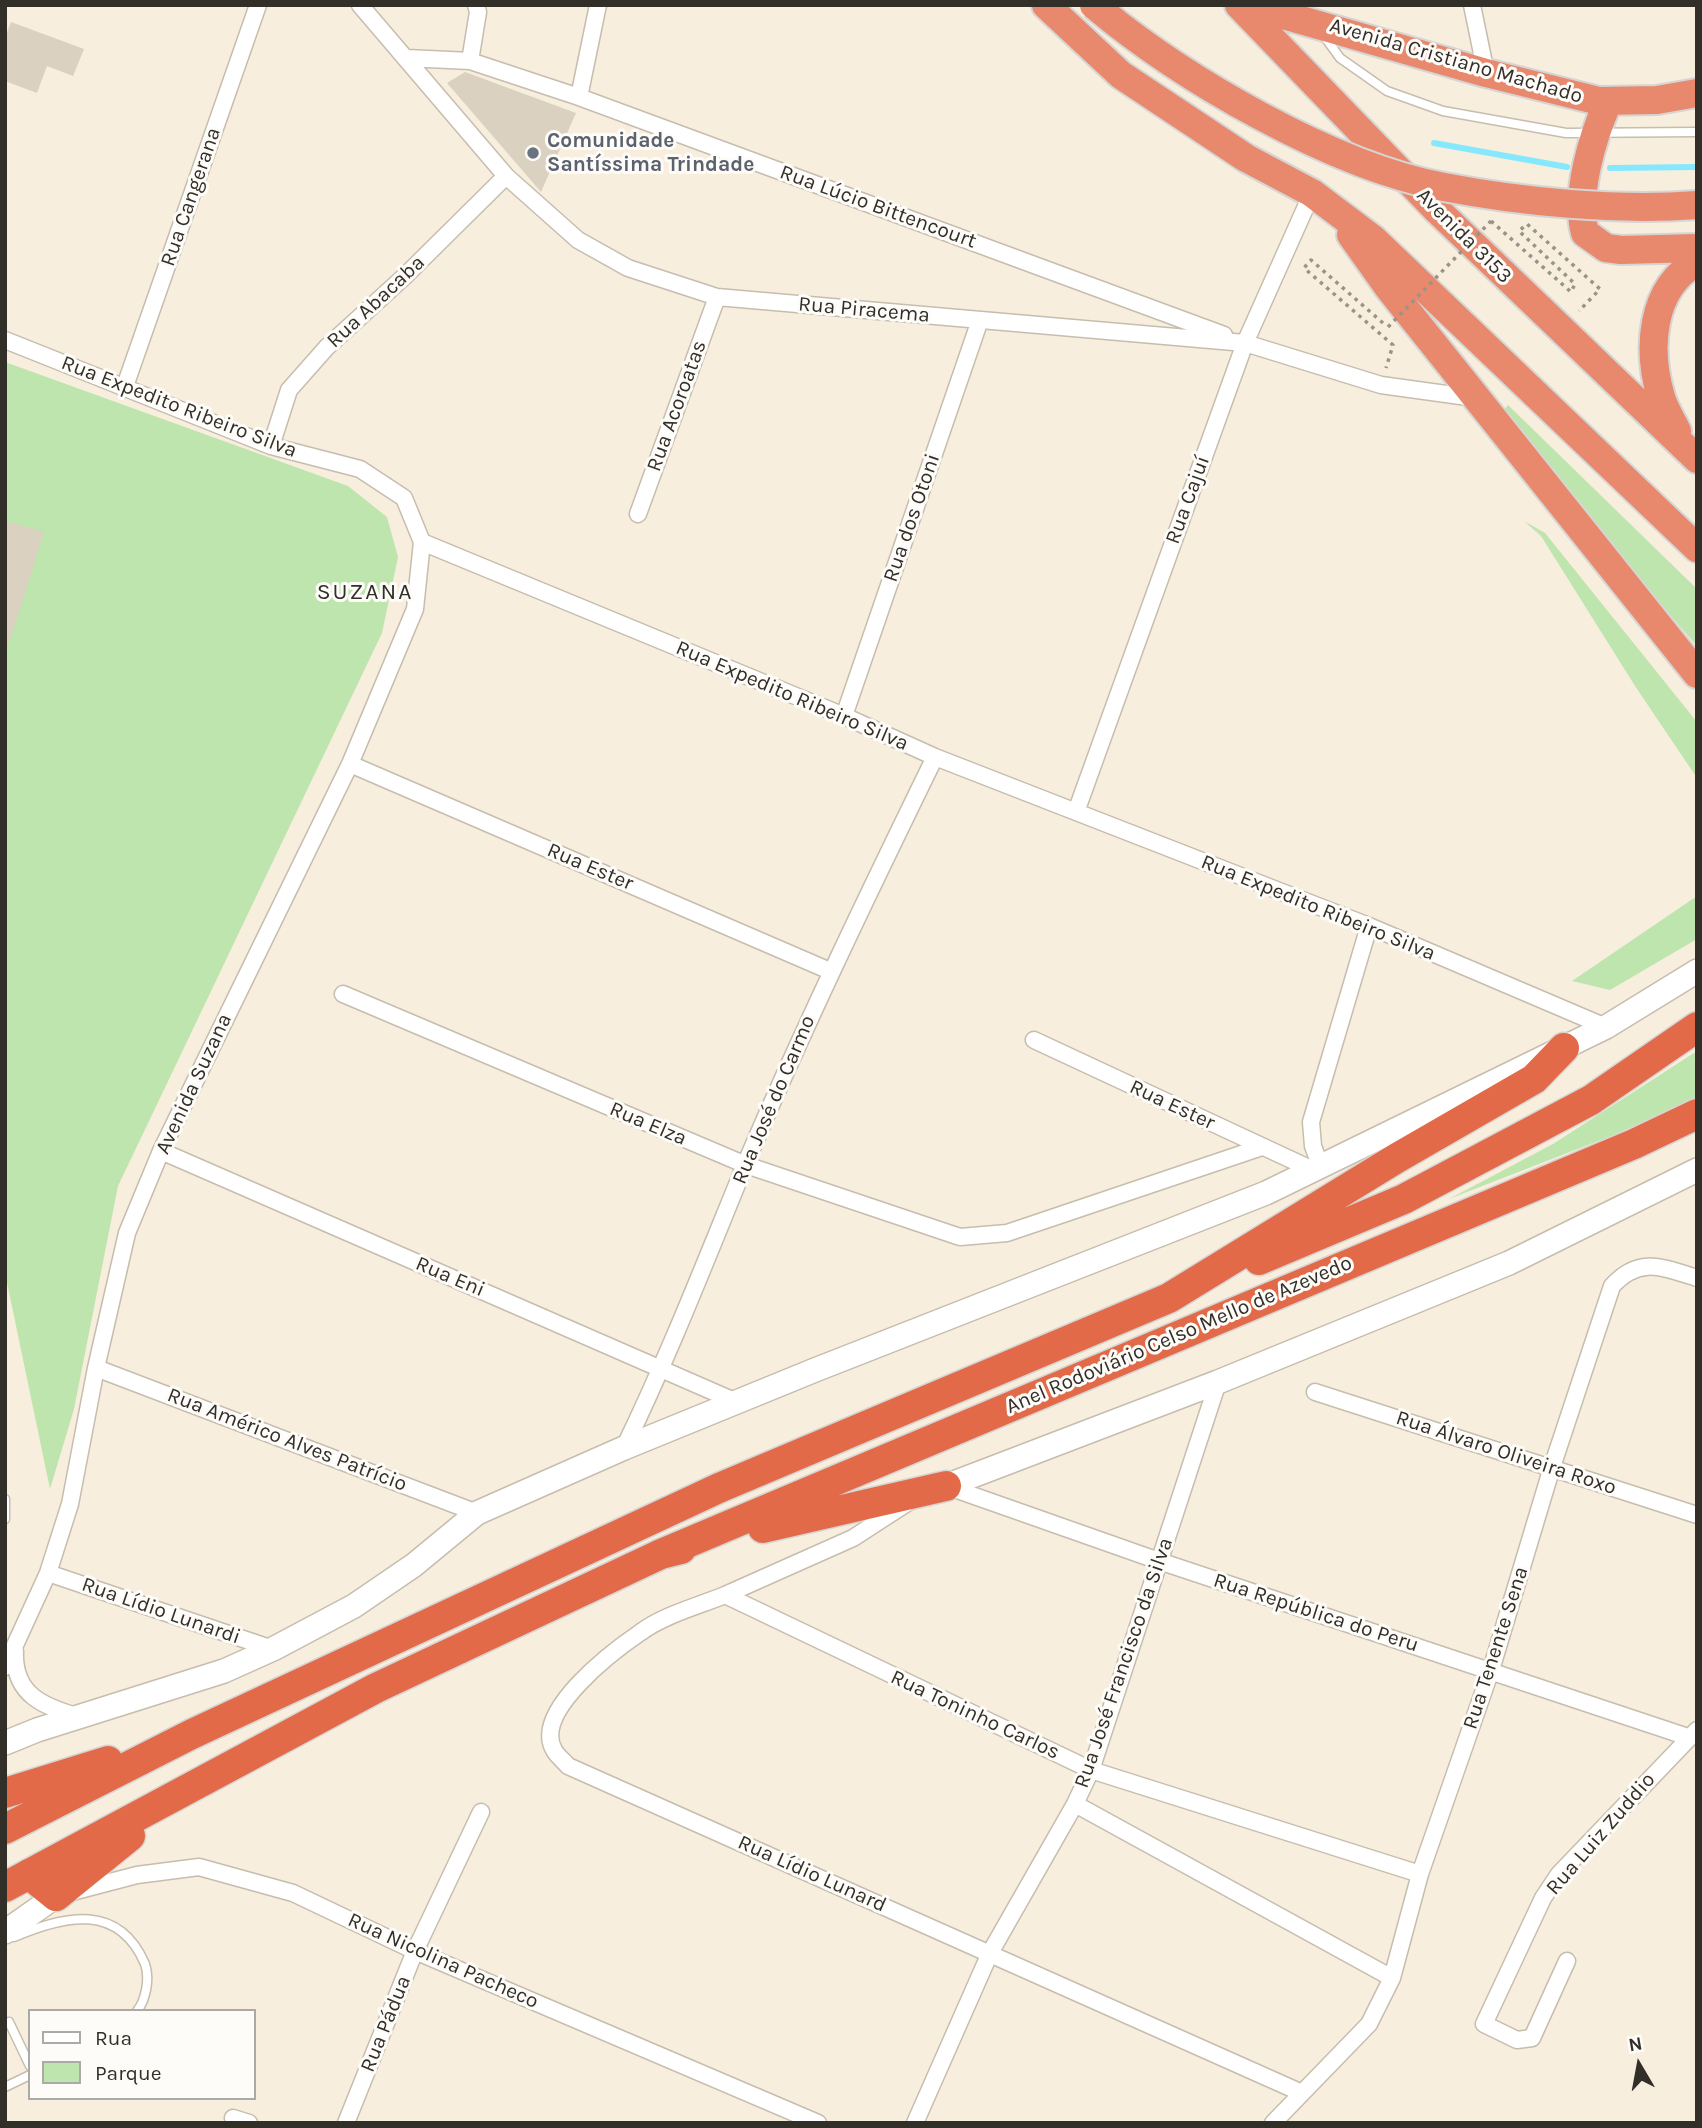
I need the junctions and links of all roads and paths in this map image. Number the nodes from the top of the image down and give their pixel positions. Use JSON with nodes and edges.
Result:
{"nodes":[{"id":1,"x":258,"y":5,"type":"edge"},
{"id":2,"x":359,"y":5,"type":"edge"},
{"id":3,"x":475,"y":5,"type":"edge"},
{"id":4,"x":598,"y":5,"type":"edge"},
{"id":5,"x":1046,"y":5,"type":"edge"},
{"id":6,"x":1094,"y":5,"type":"edge"},
{"id":7,"x":1239,"y":5,"type":"edge"},
{"id":8,"x":1259,"y":5,"type":"edge"},
{"id":9,"x":1472,"y":5,"type":"edge"},
{"id":10,"x":1314,"y":22,"type":"junction"},
{"id":11,"x":407,"y":58,"type":"junction"},
{"id":12,"x":470,"y":61,"type":"junction"},
{"id":13,"x":1486,"y":73,"type":"junction"},
{"id":14,"x":1697,"y":93,"type":"edge"},
{"id":15,"x":579,"y":97,"type":"junction"},
{"id":16,"x":1608,"y":102,"type":"junction"},
{"id":17,"x":1697,"y":132,"type":"edge"},
{"id":18,"x":1593,"y":139,"type":"junction"},
{"id":19,"x":506,"y":176,"type":"junction"},
{"id":20,"x":1322,"y":200,"type":"junction"},
{"id":21,"x":1697,"y":205,"type":"edge"},
{"id":22,"x":1697,"y":248,"type":"edge"},
{"id":23,"x":1697,"y":261,"type":"edge"},
{"id":24,"x":717,"y":297,"type":"junction"},
{"id":25,"x":979,"y":320,"type":"junction"},
{"id":26,"x":1563,"y":332,"type":"junction"},
{"id":27,"x":5,"y":340,"type":"edge"},
{"id":28,"x":1245,"y":343,"type":"junction"},
{"id":29,"x":1381,"y":385,"type":"junction"},
{"id":30,"x":124,"y":389,"type":"junction"},
{"id":31,"x":1475,"y":398,"type":"junction"},
{"id":32,"x":271,"y":446,"type":"junction"},
{"id":33,"x":1691,"y":452,"type":"edge"},
{"id":34,"x":638,"y":514,"type":"dead end"},
{"id":35,"x":422,"y":542,"type":"junction"},
{"id":36,"x":1697,"y":548,"type":"edge"},
{"id":37,"x":1697,"y":674,"type":"edge"},
{"id":38,"x":844,"y":716,"type":"junction"},
{"id":39,"x":935,"y":757,"type":"junction"},
{"id":40,"x":350,"y":764,"type":"junction"},
{"id":41,"x":1076,"y":812,"type":"junction"},
{"id":42,"x":1369,"y":926,"type":"junction"},
{"id":43,"x":830,"y":971,"type":"junction"},
{"id":44,"x":1697,"y":971,"type":"edge"},
{"id":45,"x":343,"y":994,"type":"dead end"},
{"id":46,"x":1606,"y":1027,"type":"junction"},
{"id":47,"x":1697,"y":1027,"type":"edge"},
{"id":48,"x":1034,"y":1040,"type":"dead end"},
{"id":49,"x":1564,"y":1048,"type":"junction"},
{"id":50,"x":1697,"y":1114,"type":"edge"},
{"id":51,"x":1262,"y":1147,"type":"junction"},
{"id":52,"x":161,"y":1151,"type":"junction"},
{"id":53,"x":746,"y":1165,"type":"junction"},
{"id":54,"x":1315,"y":1167,"type":"junction"},
{"id":55,"x":1697,"y":1170,"type":"edge"},
{"id":56,"x":1697,"y":1278,"type":"edge"},
{"id":57,"x":1169,"y":1298,"type":"junction"},
{"id":58,"x":96,"y":1368,"type":"junction"},
{"id":59,"x":662,"y":1368,"type":"junction"},
{"id":60,"x":1218,"y":1382,"type":"junction"},
{"id":61,"x":1315,"y":1392,"type":"dead end"},
{"id":62,"x":739,"y":1403,"type":"junction"},
{"id":63,"x":624,"y":1448,"type":"junction"},
{"id":64,"x":1552,"y":1467,"type":"junction"},
{"id":65,"x":937,"y":1488,"type":"junction"},
{"id":66,"x":5,"y":1499,"type":"edge"},
{"id":67,"x":477,"y":1513,"type":"junction"},
{"id":68,"x":1697,"y":1515,"type":"edge"},
{"id":69,"x":5,"y":1519,"type":"edge"},
{"id":70,"x":661,"y":1554,"type":"junction"},
{"id":71,"x":1159,"y":1561,"type":"junction"},
{"id":72,"x":48,"y":1573,"type":"junction"},
{"id":73,"x":731,"y":1599,"type":"junction"},
{"id":74,"x":15,"y":1645,"type":"junction"},
{"id":75,"x":273,"y":1649,"type":"junction"},
{"id":76,"x":5,"y":1667,"type":"edge"},
{"id":77,"x":1491,"y":1670,"type":"junction"},
{"id":78,"x":80,"y":1717,"type":"junction"},
{"id":79,"x":1692,"y":1733,"type":"edge"},
{"id":80,"x":192,"y":1734,"type":"junction"},
{"id":81,"x":5,"y":1743,"type":"edge"},
{"id":82,"x":1091,"y":1770,"type":"junction"},
{"id":83,"x":194,"y":1786,"type":"junction"},
{"id":84,"x":5,"y":1793,"type":"edge"},
{"id":85,"x":1075,"y":1804,"type":"junction"},
{"id":86,"x":481,"y":1812,"type":"dead end"},
{"id":87,"x":5,"y":1829,"type":"edge"},
{"id":88,"x":1420,"y":1874,"type":"junction"},
{"id":89,"x":17,"y":1880,"type":"edge"},
{"id":90,"x":56,"y":1896,"type":"junction"},
{"id":91,"x":5,"y":1932,"type":"edge"},
{"id":92,"x":5,"y":1941,"type":"edge"},
{"id":93,"x":415,"y":1951,"type":"junction"},
{"id":94,"x":990,"y":1953,"type":"junction"},
{"id":95,"x":1567,"y":1961,"type":"dead end"},
{"id":96,"x":1392,"y":1978,"type":"junction"},
{"id":97,"x":138,"y":2009,"type":"edge"},
{"id":98,"x":5,"y":2024,"type":"edge"},
{"id":99,"x":28,"y":2062,"type":"edge"},
{"id":100,"x":28,"y":2076,"type":"edge"},
{"id":101,"x":5,"y":2087,"type":"edge"},
{"id":102,"x":1303,"y":2093,"type":"junction"},
{"id":103,"x":346,"y":2123,"type":"edge"},
{"id":104,"x":818,"y":2123,"type":"edge"},
{"id":105,"x":915,"y":2123,"type":"edge"},
{"id":106,"x":1273,"y":2123,"type":"edge"}],
"edges":[{"from":1,"to":30,"type":"street","name":"Rua Cangerana"},
{"from":2,"to":11,"type":"street","name":"Rua Piracema"},
{"from":3,"to":12,"type":"street"},
{"from":4,"to":15,"type":"street"},
{"from":5,"to":20,"type":"highway"},
{"from":6,"to":21,"type":"highway","bridge":true},
{"from":7,"to":26,"type":"highway","name":"Avenida 3153"},
{"from":8,"to":10,"type":"highway","name":"Avenida Cristiano Machado"},
{"from":9,"to":13,"type":"street"},
{"from":10,"to":13,"type":"highway","name":"Avenida Cristiano Machado"},
{"from":10,"to":18,"type":"lane"},
{"from":11,"to":12,"type":"street","name":"Rua Lúcio Bittencourt"},
{"from":11,"to":19,"type":"street","name":"Rua Piracema"},
{"from":12,"to":15,"type":"street","name":"Rua Lúcio Bittencourt"},
{"from":13,"to":16,"type":"highway","name":"Avenida Cristiano Machado"},
{"from":14,"to":16,"type":"highway","name":"Avenida Cristiano Machado"},
{"from":15,"to":28,"type":"street","name":"Rua Lúcio Bittencourt"},
{"from":16,"to":18,"type":"highway"},
{"from":17,"to":18,"type":"lane"},
{"from":18,"to":22,"type":"highway"},
{"from":19,"to":24,"type":"street","name":"Rua Piracema"},
{"from":19,"to":32,"type":"street","name":"Rua Abacaba"},
{"from":20,"to":28,"type":"street","name":"Rua Cajuí"},
{"from":20,"to":31,"type":"highway"},
{"from":20,"to":36,"type":"highway"},
{"from":23,"to":33,"type":"highway"},
{"from":24,"to":25,"type":"street","name":"Rua Piracema"},
{"from":24,"to":34,"type":"street","name":"Rua Acoroatas"},
{"from":25,"to":28,"type":"street","name":"Rua Piracema"},
{"from":25,"to":38,"type":"street","name":"Rua dos Otoni"},
{"from":26,"to":29,"type":"path","bridge":true},
{"from":26,"to":33,"type":"highway","name":"Avenida 3153"},
{"from":27,"to":30,"type":"street","name":"Rua Expedito Ribeiro Silva"},
{"from":28,"to":29,"type":"street","name":"Rua Piracema"},
{"from":28,"to":41,"type":"street","name":"Rua Cajuí"},
{"from":29,"to":31,"type":"street","name":"Rua Piracema"},
{"from":30,"to":32,"type":"street","name":"Rua Expedito Ribeiro Silva"},
{"from":31,"to":37,"type":"highway"},
{"from":32,"to":35,"type":"street","name":"Rua Expedito Ribeiro Silva"},
{"from":35,"to":38,"type":"street","name":"Rua Expedito Ribeiro Silva"},
{"from":35,"to":40,"type":"street","name":"Avenida Suzana"},
{"from":38,"to":39,"type":"street","name":"Rua Expedito Ribeiro Silva"},
{"from":39,"to":41,"type":"street","name":"Rua Expedito Ribeiro Silva"},
{"from":39,"to":43,"type":"street","name":"Rua José do Carmo"},
{"from":40,"to":43,"type":"street","name":"Rua Ester"},
{"from":40,"to":52,"type":"street","name":"Avenida Suzana"},
{"from":41,"to":42,"type":"street","name":"Rua Expedito Ribeiro Silva"},
{"from":42,"to":46,"type":"street","name":"Rua Expedito Ribeiro Silva"},
{"from":42,"to":54,"type":"street"},
{"from":43,"to":53,"type":"street","name":"Rua José do Carmo"},
{"from":44,"to":46,"type":"main road"},
{"from":45,"to":53,"type":"street","name":"Rua Elza"},
{"from":46,"to":49,"type":"main road"},
{"from":47,"to":57,"type":"highway","name":"Anel Rodoviário Celso Mello de Azevedo"},
{"from":48,"to":51,"type":"street","name":"Rua Ester"},
{"from":49,"to":54,"type":"main road"},
{"from":49,"to":57,"type":"highway"},
{"from":50,"to":70,"type":"highway","name":"Anel Rodoviário Celso Mello de Azevedo"},
{"from":51,"to":53,"type":"street","name":"Rua Elza"},
{"from":51,"to":54,"type":"street","name":"Rua Ester"},
{"from":52,"to":58,"type":"street","name":"Avenida Suzana"},
{"from":52,"to":59,"type":"street","name":"Rua Eni"},
{"from":53,"to":59,"type":"street","name":"Rua José do Carmo"},
{"from":54,"to":62,"type":"main road"},
{"from":55,"to":60,"type":"main road"},
{"from":56,"to":64,"type":"street","name":"Rua Tenente Sena"},
{"from":57,"to":80,"type":"highway"},
{"from":58,"to":67,"type":"street","name":"Rua Américo Alves Patrício"},
{"from":58,"to":72,"type":"street","name":"Avenida Suzana"},
{"from":59,"to":62,"type":"street","name":"Rua Eni"},
{"from":59,"to":63,"type":"street","name":"Rua José do Carmo"},
{"from":60,"to":65,"type":"main road"},
{"from":60,"to":71,"type":"street","name":"Rua José Francisco da Silva"},
{"from":61,"to":64,"type":"street","name":"Rua Álvaro Oliveira Roxo"},
{"from":62,"to":63,"type":"main road"},
{"from":63,"to":67,"type":"main road"},
{"from":64,"to":68,"type":"street","name":"Rua Álvaro Oliveira Roxo"},
{"from":64,"to":77,"type":"street","name":"Rua Tenente Sena"},
{"from":65,"to":70,"type":"highway"},
{"from":65,"to":71,"type":"street","name":"Rua República do Peru"},
{"from":65,"to":73,"type":"street","name":"Rua Lídio Lunard"},
{"from":66,"to":69,"type":"lane"},
{"from":67,"to":75,"type":"main road"},
{"from":70,"to":83,"type":"highway"},
{"from":71,"to":77,"type":"street","name":"Rua República do Peru"},
{"from":71,"to":82,"type":"street","name":"Rua José Francisco da Silva"},
{"from":72,"to":74,"type":"street","name":"Avenida Suzana"},
{"from":72,"to":75,"type":"street","name":"Rua Lídio Lunardi"},
{"from":73,"to":82,"type":"street","name":"Rua Toninho Carlos"},
{"from":73,"to":94,"type":"street","name":"Rua Lídio Lunard"},
{"from":74,"to":76,"type":"street","name":"Avenida Suzana"},
{"from":74,"to":78,"type":"street"},
{"from":75,"to":78,"type":"main road"},
{"from":77,"to":79,"type":"street","name":"Rua República do Peru"},
{"from":77,"to":88,"type":"street","name":"Rua Tenente Sena"},
{"from":78,"to":81,"type":"main road"},
{"from":79,"to":95,"type":"street","name":"Rua Luiz Zuddio"},
{"from":80,"to":84,"type":"highway"},
{"from":80,"to":87,"type":"highway"},
{"from":82,"to":85,"type":"street","name":"Rua José Francisco da Silva"},
{"from":82,"to":88,"type":"street","name":"Rua Toninho Carlos"},
{"from":83,"to":89,"type":"highway"},
{"from":83,"to":90,"type":"highway"},
{"from":85,"to":94,"type":"street","name":"Rua José Francisco da Silva"},
{"from":85,"to":96,"type":"street"},
{"from":86,"to":93,"type":"street","name":"Rua Pádua"},
{"from":88,"to":96,"type":"street","name":"Rua Tenente Sena"},
{"from":89,"to":90,"type":"highway"},
{"from":90,"to":91,"type":"main road"},
{"from":90,"to":93,"type":"street","name":"Rua Nicolina Pacheco"},
{"from":92,"to":97,"type":"lane"},
{"from":93,"to":103,"type":"street","name":"Rua Pádua"},
{"from":93,"to":104,"type":"street","name":"Rua Nicolina Pacheco"},
{"from":94,"to":102,"type":"street","name":"Rua Lídio Lunard"},
{"from":94,"to":105,"type":"street","name":"Rua José Francisco da Silva"},
{"from":96,"to":102,"type":"street","name":"Rua Tenente Sena"},
{"from":98,"to":99,"type":"lane"},
{"from":100,"to":101,"type":"lane"},
{"from":102,"to":106,"type":"street"}]}
